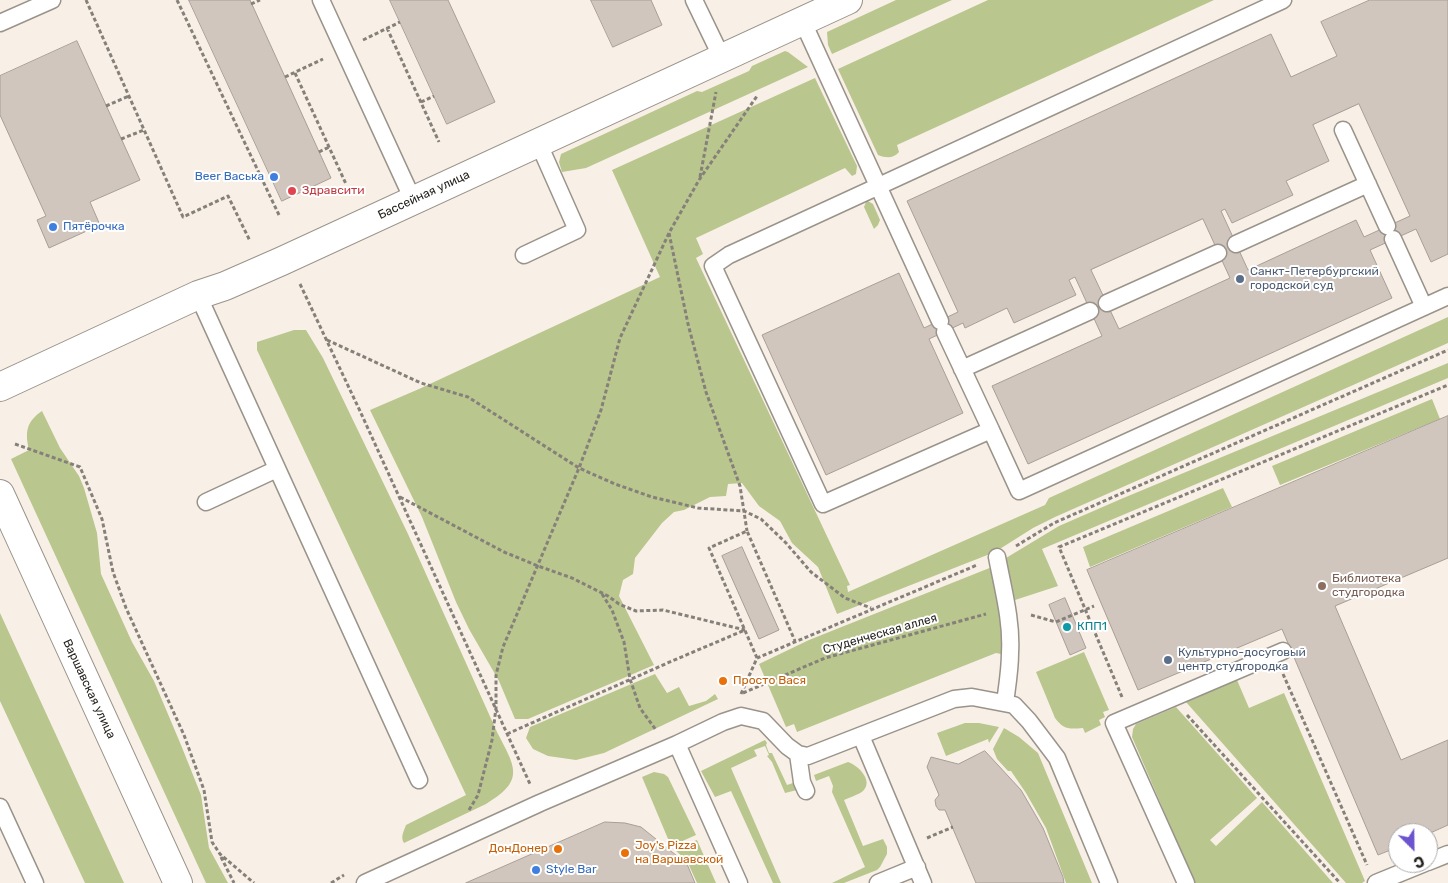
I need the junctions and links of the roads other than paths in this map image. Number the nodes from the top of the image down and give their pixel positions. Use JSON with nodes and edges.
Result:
{"nodes":[{"id":1,"x":52,"y":0,"type":"edge"},
{"id":2,"x":321,"y":0,"type":"edge"},
{"id":3,"x":694,"y":0,"type":"edge"},
{"id":4,"x":848,"y":0,"type":"edge"},
{"id":5,"x":1283,"y":0,"type":"edge"},
{"id":6,"x":802,"y":20,"type":"junction"},
{"id":7,"x":0,"y":23,"type":"edge"},
{"id":8,"x":722,"y":58,"type":"junction"},
{"id":9,"x":1343,"y":130,"type":"dead end"},
{"id":10,"x":538,"y":142,"type":"junction"},
{"id":11,"x":1368,"y":184,"type":"junction"},
{"id":12,"x":878,"y":186,"type":"junction"},
{"id":13,"x":413,"y":200,"type":"junction"},
{"id":14,"x":1236,"y":244,"type":"dead end"},
{"id":15,"x":1218,"y":252,"type":"dead end"},
{"id":16,"x":524,"y":255,"type":"dead end"},
{"id":17,"x":198,"y":295,"type":"junction"},
{"id":18,"x":1448,"y":296,"type":"edge"},
{"id":19,"x":1107,"y":304,"type":"dead end"},
{"id":20,"x":1424,"y":307,"type":"junction"},
{"id":21,"x":1090,"y":311,"type":"dead end"},
{"id":22,"x":962,"y":369,"type":"junction"},
{"id":23,"x":0,"y":387,"type":"edge"},
{"id":24,"x":991,"y":430,"type":"junction"},
{"id":25,"x":277,"y":469,"type":"junction"},
{"id":26,"x":0,"y":494,"type":"edge"},
{"id":27,"x":206,"y":502,"type":"dead end"},
{"id":28,"x":997,"y":558,"type":"road end"},
{"id":29,"x":1283,"y":651,"type":"road end"},
{"id":30,"x":1005,"y":703,"type":"junction"},
{"id":31,"x":861,"y":736,"type":"junction"},
{"id":32,"x":677,"y":744,"type":"junction"},
{"id":33,"x":798,"y":754,"type":"junction"},
{"id":34,"x":420,"y":780,"type":"dead end"},
{"id":35,"x":806,"y":791,"type":"dead end"},
{"id":36,"x":0,"y":807,"type":"edge"},
{"id":37,"x":916,"y":867,"type":"junction"},
{"id":38,"x":1390,"y":873,"type":"edge"},
{"id":39,"x":1373,"y":878,"type":"edge"},
{"id":40,"x":35,"y":883,"type":"edge"},
{"id":41,"x":178,"y":883,"type":"edge"},
{"id":42,"x":365,"y":883,"type":"edge"},
{"id":43,"x":739,"y":883,"type":"edge"},
{"id":44,"x":878,"y":883,"type":"edge"},
{"id":45,"x":923,"y":883,"type":"edge"},
{"id":46,"x":1108,"y":883,"type":"edge"},
{"id":47,"x":1186,"y":883,"type":"edge"}],
"edges":[{"from":1,"to":7,"type":"lane"},
{"from":2,"to":13,"type":"lane"},
{"from":3,"to":8,"type":"lane"},
{"from":4,"to":6,"type":"street","name":"Бассейная улица"},
{"from":5,"to":12,"type":"lane"},
{"from":6,"to":8,"type":"street","name":"Бассейная улица"},
{"from":6,"to":12,"type":"lane"},
{"from":8,"to":10,"type":"street","name":"Бассейная улица"},
{"from":9,"to":11,"type":"lane"},
{"from":10,"to":13,"type":"street","name":"Бассейная улица"},
{"from":10,"to":16,"type":"lane"},
{"from":11,"to":14,"type":"lane"},
{"from":11,"to":20,"type":"lane"},
{"from":12,"to":22,"type":"lane"},
{"from":12,"to":24,"type":"lane"},
{"from":13,"to":17,"type":"street","name":"Бассейная улица"},
{"from":15,"to":19,"type":"lane"},
{"from":17,"to":23,"type":"street","name":"Бассейная улица"},
{"from":17,"to":25,"type":"lane"},
{"from":18,"to":20,"type":"lane"},
{"from":20,"to":24,"type":"lane"},
{"from":21,"to":22,"type":"lane"},
{"from":22,"to":24,"type":"lane"},
{"from":25,"to":27,"type":"lane"},
{"from":25,"to":34,"type":"lane"},
{"from":26,"to":41,"type":"street","name":"Варшавская улица"},
{"from":28,"to":30,"type":"lane"},
{"from":29,"to":47,"type":"lane"},
{"from":30,"to":31,"type":"lane"},
{"from":30,"to":46,"type":"lane"},
{"from":31,"to":33,"type":"lane"},
{"from":31,"to":37,"type":"lane"},
{"from":32,"to":33,"type":"lane"},
{"from":32,"to":42,"type":"lane"},
{"from":32,"to":43,"type":"lane"},
{"from":33,"to":35,"type":"lane"},
{"from":36,"to":40,"type":"lane"},
{"from":37,"to":44,"type":"lane"},
{"from":37,"to":45,"type":"lane"},
{"from":38,"to":39,"type":"lane"}]}
